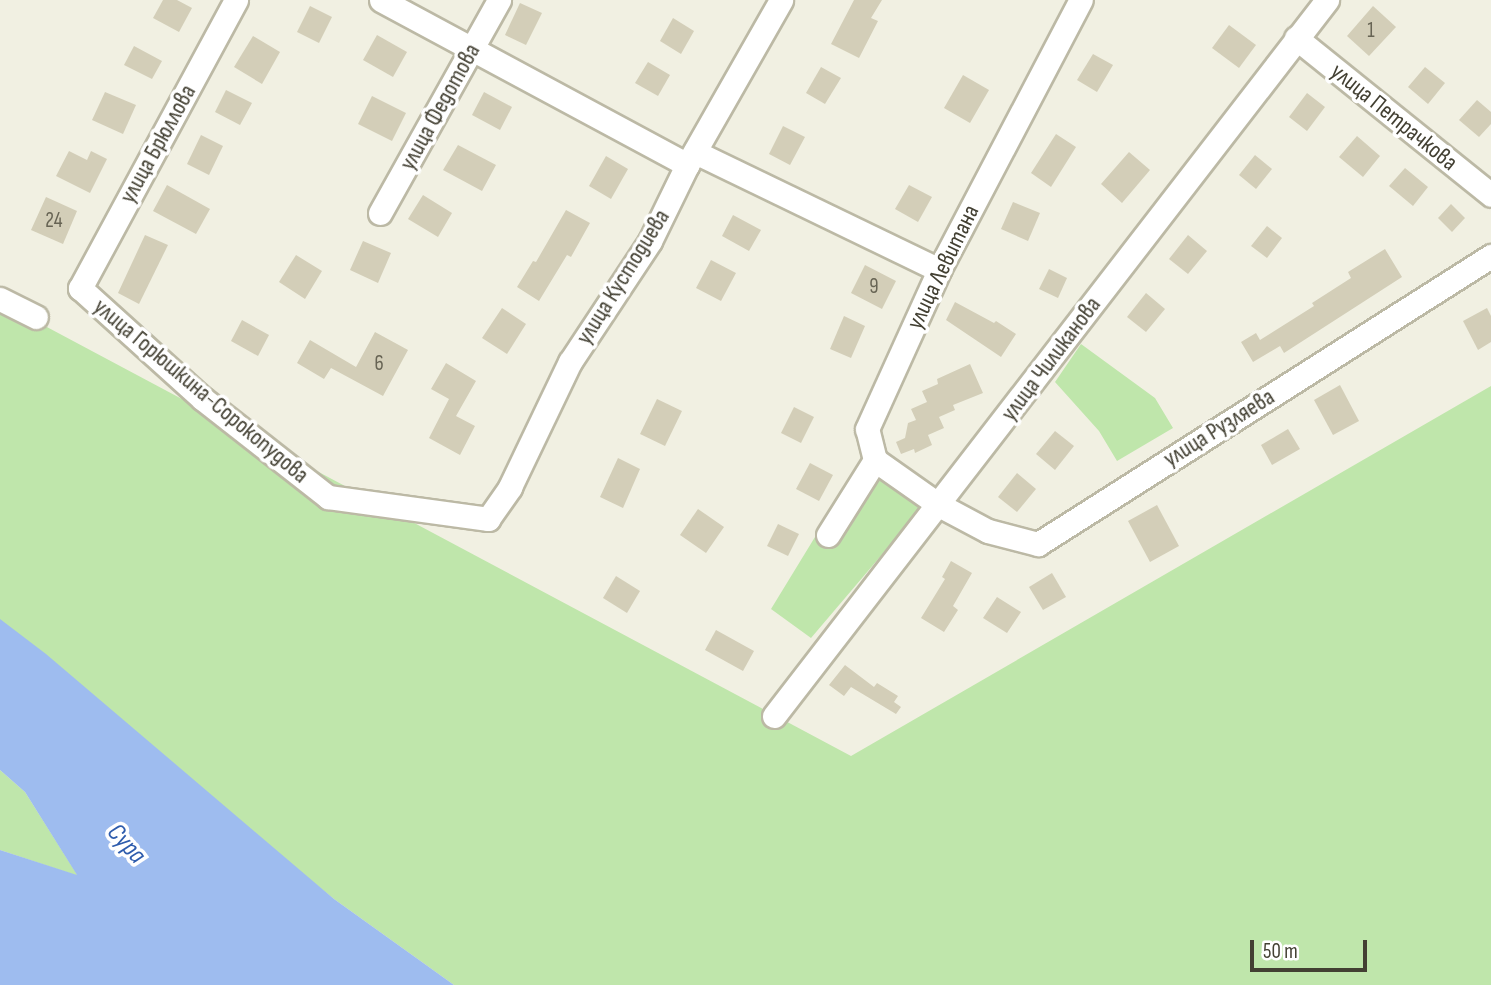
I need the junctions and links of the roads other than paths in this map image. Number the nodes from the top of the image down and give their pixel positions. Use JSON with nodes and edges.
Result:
{"nodes":[{"id":1,"x":236,"y":0,"type":"edge"},
{"id":2,"x":381,"y":0,"type":"edge"},
{"id":3,"x":499,"y":0,"type":"edge"},
{"id":4,"x":781,"y":0,"type":"edge"},
{"id":5,"x":1081,"y":0,"type":"edge"},
{"id":6,"x":1327,"y":0,"type":"edge"},
{"id":7,"x":1296,"y":38,"type":"junction"},
{"id":8,"x":473,"y":50,"type":"junction"},
{"id":9,"x":691,"y":158,"type":"junction"},
{"id":10,"x":1491,"y":195,"type":"edge"},
{"id":11,"x":380,"y":213,"type":"dead end"},
{"id":12,"x":1491,"y":256,"type":"edge"},
{"id":13,"x":939,"y":270,"type":"junction"},
{"id":14,"x":80,"y":288,"type":"joint"},
{"id":15,"x":0,"y":299,"type":"edge"},
{"id":16,"x":36,"y":317,"type":"dead end"},
{"id":17,"x":875,"y":460,"type":"junction"},
{"id":18,"x":939,"y":505,"type":"junction"},
{"id":19,"x":488,"y":519,"type":"joint"},
{"id":20,"x":828,"y":535,"type":"dead end"},
{"id":21,"x":774,"y":716,"type":"dead end"}],
"edges":[{"from":1,"to":14,"type":"street","name":"улица Брюллова"},
{"from":2,"to":8,"type":"street"},
{"from":3,"to":8,"type":"street","name":"улица Федотова"},
{"from":4,"to":9,"type":"street","name":"улица Кустодиева"},
{"from":5,"to":13,"type":"street","name":"улица Левитана"},
{"from":6,"to":7,"type":"street","name":"улица Чиликанова"},
{"from":7,"to":10,"type":"street","name":"улица Петрачкова"},
{"from":7,"to":18,"type":"street","name":"улица Чиликанова"},
{"from":8,"to":9,"type":"street"},
{"from":8,"to":11,"type":"street","name":"улица Федотова"},
{"from":9,"to":13,"type":"street"},
{"from":9,"to":19,"type":"street","name":"улица Кустодиева"},
{"from":12,"to":18,"type":"street","name":"улица Рузляева"},
{"from":13,"to":17,"type":"street","name":"улица Левитана"},
{"from":14,"to":19,"type":"street","name":"улица Горюшкина-Сорокопудова"},
{"from":15,"to":16,"type":"street"},
{"from":17,"to":18,"type":"street","name":"улица Рузляева"},
{"from":17,"to":20,"type":"street"},
{"from":18,"to":21,"type":"street","name":"улица Чиликанова"}]}
